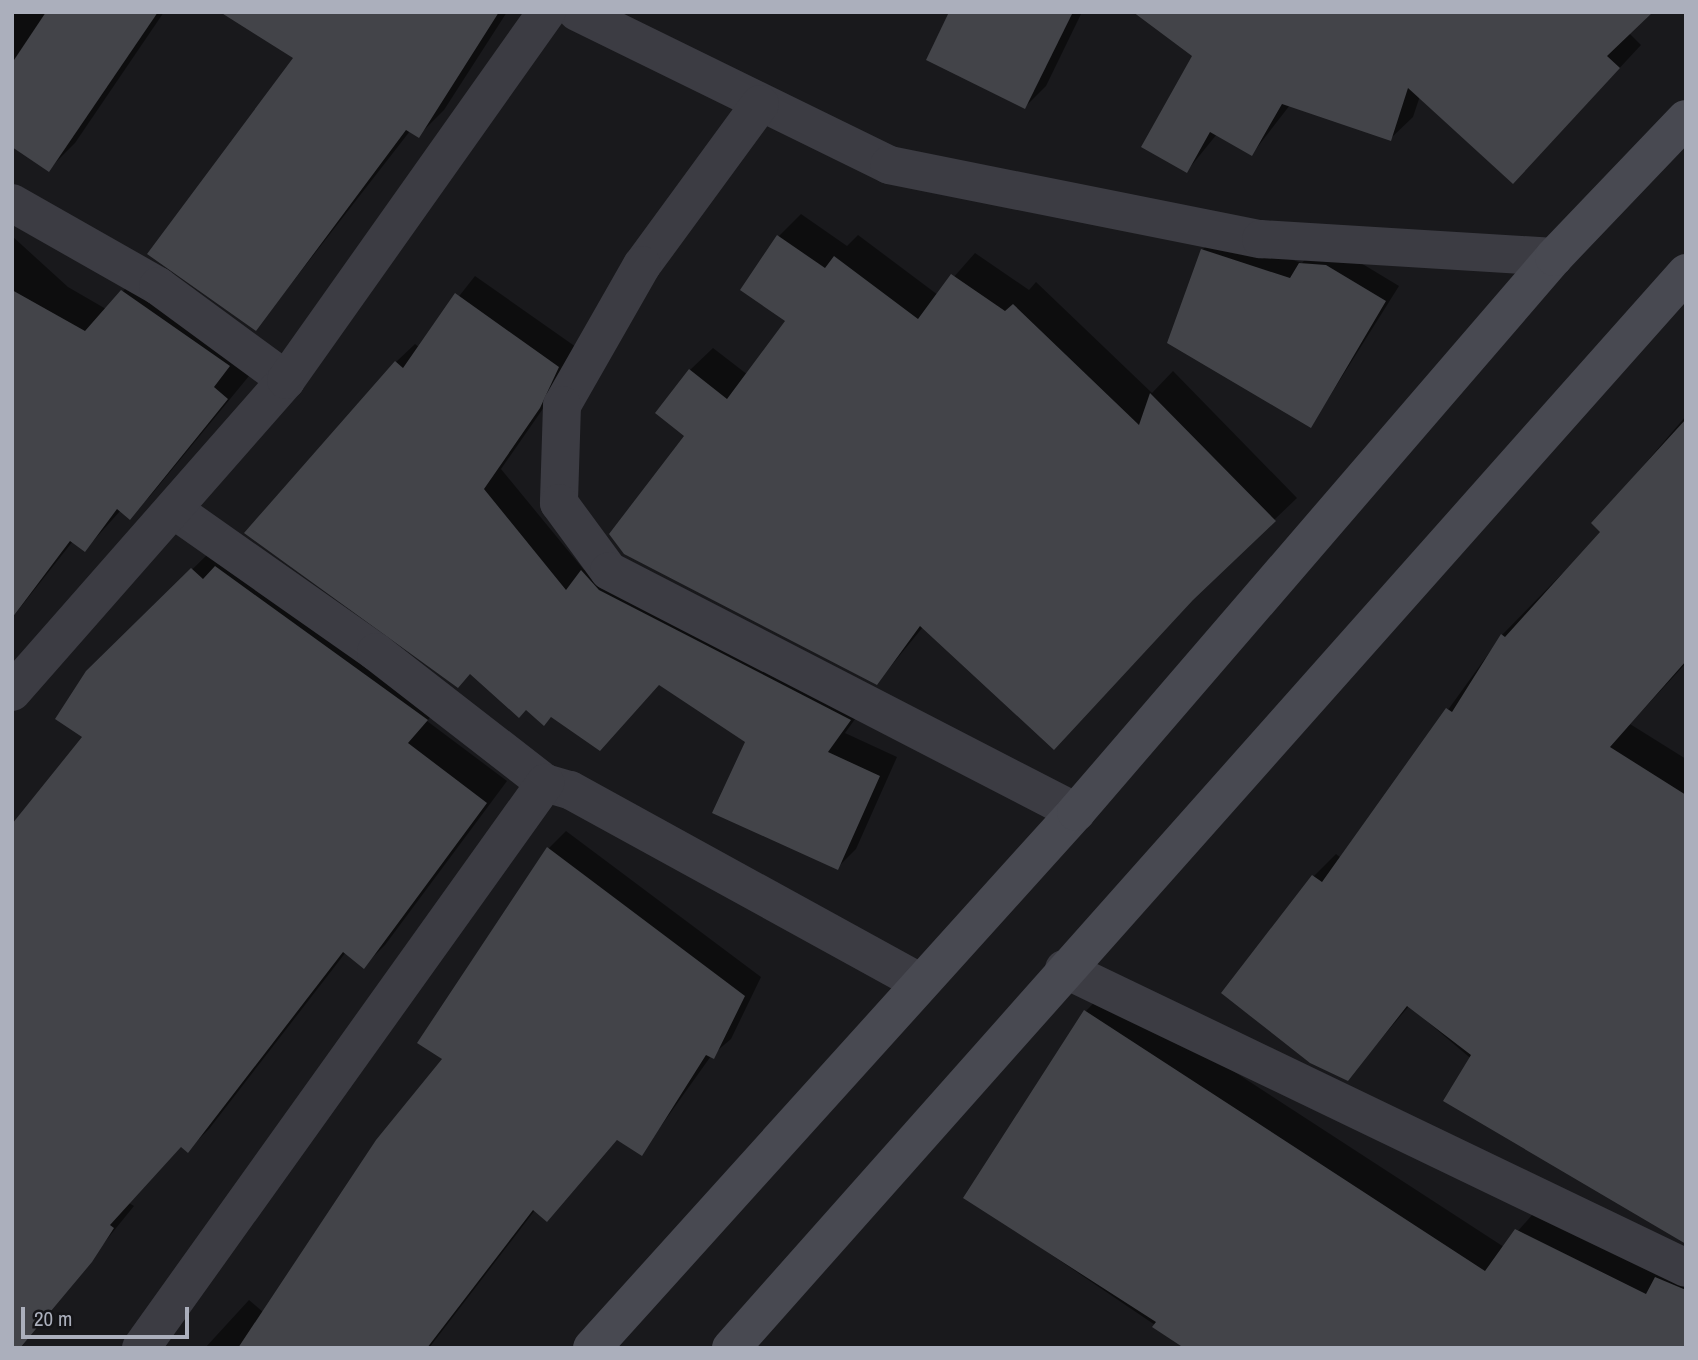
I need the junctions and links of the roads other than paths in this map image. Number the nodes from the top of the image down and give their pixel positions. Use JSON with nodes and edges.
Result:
{"nodes":[{"id":1,"x":547,"y":12,"type":"edge"},
{"id":2,"x":578,"y":12,"type":"edge"},
{"id":3,"x":760,"y":104,"type":"junction"},
{"id":4,"x":1686,"y":119,"type":"edge"},
{"id":5,"x":12,"y":203,"type":"edge"},
{"id":6,"x":1554,"y":257,"type":"junction"},
{"id":7,"x":1686,"y":273,"type":"edge"},
{"id":8,"x":286,"y":380,"type":"junction"},
{"id":9,"x":174,"y":510,"type":"junction"},
{"id":10,"x":12,"y":692,"type":"edge"},
{"id":11,"x":545,"y":783,"type":"junction"},
{"id":12,"x":1076,"y":812,"type":"junction"},
{"id":13,"x":1064,"y":970,"type":"junction"},
{"id":14,"x":919,"y":982,"type":"junction"},
{"id":15,"x":1686,"y":1268,"type":"edge"},
{"id":16,"x":141,"y":1348,"type":"edge"},
{"id":17,"x":592,"y":1348,"type":"edge"},
{"id":18,"x":731,"y":1348,"type":"edge"}],
"edges":[{"from":1,"to":8,"type":"street"},
{"from":2,"to":3,"type":"street"},
{"from":3,"to":6,"type":"street"},
{"from":3,"to":12,"type":"street"},
{"from":4,"to":6,"type":"street"},
{"from":5,"to":8,"type":"street"},
{"from":6,"to":12,"type":"street"},
{"from":7,"to":13,"type":"street"},
{"from":8,"to":9,"type":"street"},
{"from":9,"to":10,"type":"street"},
{"from":9,"to":11,"type":"street"},
{"from":11,"to":14,"type":"street"},
{"from":11,"to":16,"type":"street"},
{"from":12,"to":14,"type":"street"},
{"from":13,"to":15,"type":"street"},
{"from":13,"to":18,"type":"street"},
{"from":14,"to":17,"type":"street"}]}
